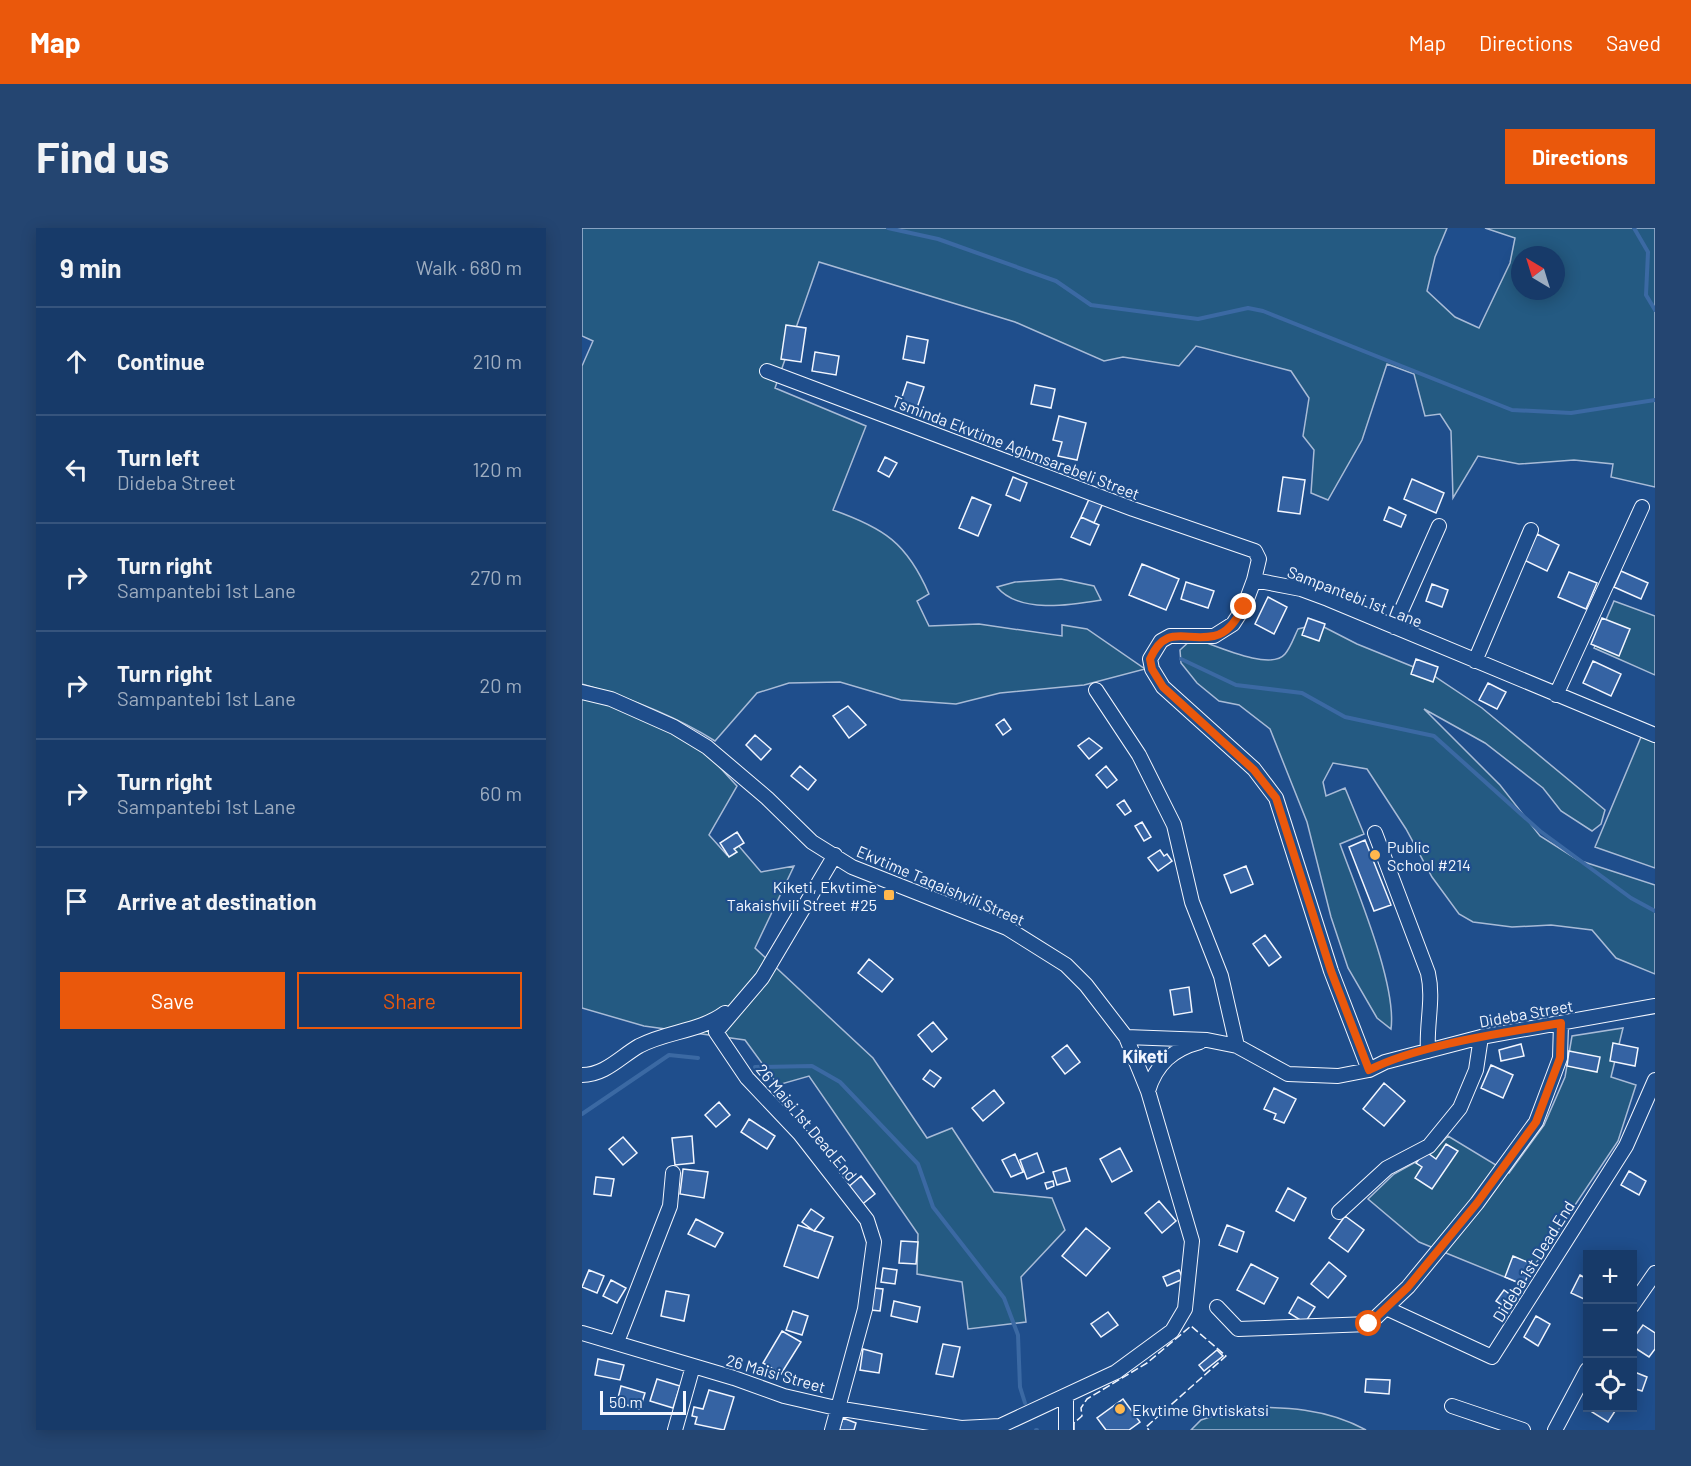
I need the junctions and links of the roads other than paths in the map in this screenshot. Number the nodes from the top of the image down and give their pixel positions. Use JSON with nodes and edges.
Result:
{"nodes":[{"id":1,"x":767,"y":370,"type":"dead end"},
{"id":2,"x":1642,"y":507,"type":"dead end"},
{"id":3,"x":1439,"y":526,"type":"dead end"},
{"id":4,"x":1531,"y":530,"type":"dead end"},
{"id":5,"x":1254,"y":580,"type":"junction"},
{"id":6,"x":1394,"y":627,"type":"junction"},
{"id":7,"x":1475,"y":661,"type":"junction"},
{"id":8,"x":1096,"y":690,"type":"dead end"},
{"id":9,"x":582,"y":692,"type":"edge"},
{"id":10,"x":1556,"y":695,"type":"junction"},
{"id":11,"x":1655,"y":735,"type":"edge"},
{"id":12,"x":1375,"y":834,"type":"dead end"},
{"id":13,"x":835,"y":855,"type":"junction"},
{"id":14,"x":744,"y":1000,"type":"junction"},
{"id":15,"x":1655,"y":1006,"type":"edge"},
{"id":16,"x":1561,"y":1023,"type":"junction"},
{"id":17,"x":1126,"y":1037,"type":"junction"},
{"id":18,"x":1481,"y":1037,"type":"junction"},
{"id":19,"x":1207,"y":1040,"type":"junction"},
{"id":20,"x":1237,"y":1046,"type":"junction"},
{"id":21,"x":1428,"y":1051,"type":"junction"},
{"id":22,"x":1369,"y":1070,"type":"junction"},
{"id":23,"x":582,"y":1075,"type":"edge"},
{"id":24,"x":1655,"y":1080,"type":"edge"},
{"id":25,"x":1148,"y":1091,"type":"junction"},
{"id":26,"x":674,"y":1173,"type":"dead end"},
{"id":27,"x":1339,"y":1212,"type":"dead end"},
{"id":28,"x":1655,"y":1273,"type":"edge"},
{"id":29,"x":1633,"y":1304,"type":"edge"},
{"id":30,"x":1217,"y":1307,"type":"dead end"},
{"id":31,"x":1386,"y":1308,"type":"junction"},
{"id":32,"x":582,"y":1333,"type":"edge"},
{"id":33,"x":616,"y":1342,"type":"junction"},
{"id":34,"x":693,"y":1366,"type":"junction"},
{"id":35,"x":1583,"y":1378,"type":"edge"},
{"id":36,"x":1066,"y":1396,"type":"junction"},
{"id":37,"x":1452,"y":1406,"type":"dead end"},
{"id":38,"x":836,"y":1408,"type":"junction"},
{"id":39,"x":1000,"y":1428,"type":"edge"},
{"id":40,"x":675,"y":1430,"type":"edge"},
{"id":41,"x":832,"y":1430,"type":"edge"},
{"id":42,"x":1066,"y":1430,"type":"edge"},
{"id":43,"x":1523,"y":1430,"type":"edge"},
{"id":44,"x":1555,"y":1430,"type":"edge"}],
"edges":[{"from":1,"to":5,"type":"street","name":"Tsminda Ekvtime Aghmsarebeli Street"},
{"from":2,"to":10,"type":"street"},
{"from":3,"to":6,"type":"street"},
{"from":4,"to":7,"type":"street"},
{"from":5,"to":6,"type":"street","name":"Sampantebi 1st Lane"},
{"from":5,"to":22,"type":"street"},
{"from":6,"to":7,"type":"street","name":"Sampantebi 1st Lane"},
{"from":7,"to":10,"type":"street","name":"Sampantebi 1st Lane"},
{"from":8,"to":20,"type":"street"},
{"from":9,"to":13,"type":"street","name":"Ekvtime Taqaishvili Street"},
{"from":10,"to":11,"type":"street","name":"Sampantebi 1st Lane"},
{"from":12,"to":21,"type":"street"},
{"from":13,"to":14,"type":"street"},
{"from":13,"to":17,"type":"street","name":"Ekvtime Taqaishvili Street"},
{"from":14,"to":23,"type":"street"},
{"from":14,"to":38,"type":"street","name":"26 Maisi 1st Dead End"},
{"from":15,"to":16,"type":"street","name":"Dideba Street"},
{"from":16,"to":18,"type":"street","name":"Dideba Street"},
{"from":16,"to":31,"type":"street"},
{"from":17,"to":19,"type":"street","name":"Dideba Street"},
{"from":17,"to":25,"type":"street","name":"Ekvtime Taqaishvili Street"},
{"from":18,"to":21,"type":"street","name":"Dideba Street"},
{"from":18,"to":27,"type":"street"},
{"from":19,"to":20,"type":"street","name":"Dideba Street"},
{"from":19,"to":25,"type":"street"},
{"from":20,"to":22,"type":"street","name":"Dideba Street"},
{"from":21,"to":22,"type":"street","name":"Dideba Street"},
{"from":24,"to":31,"type":"street","name":"Dideba 1st Dead End"},
{"from":25,"to":36,"type":"street","name":"Ekvtime Taqaishvili Street"},
{"from":26,"to":33,"type":"street"},
{"from":28,"to":29,"type":"street"},
{"from":30,"to":31,"type":"street"},
{"from":32,"to":33,"type":"street","name":"26 Maisi Street"},
{"from":33,"to":34,"type":"street","name":"26 Maisi Street"},
{"from":34,"to":38,"type":"street","name":"26 Maisi Street"},
{"from":34,"to":40,"type":"street"},
{"from":35,"to":44,"type":"street"},
{"from":36,"to":39,"type":"street","name":"Ekvtime Taqaishvili Street"},
{"from":36,"to":42,"type":"street"},
{"from":37,"to":43,"type":"street"},
{"from":38,"to":39,"type":"street","name":"26 Maisi Street"},
{"from":38,"to":41,"type":"street","name":"26 Maisi 1st Dead End"}]}
